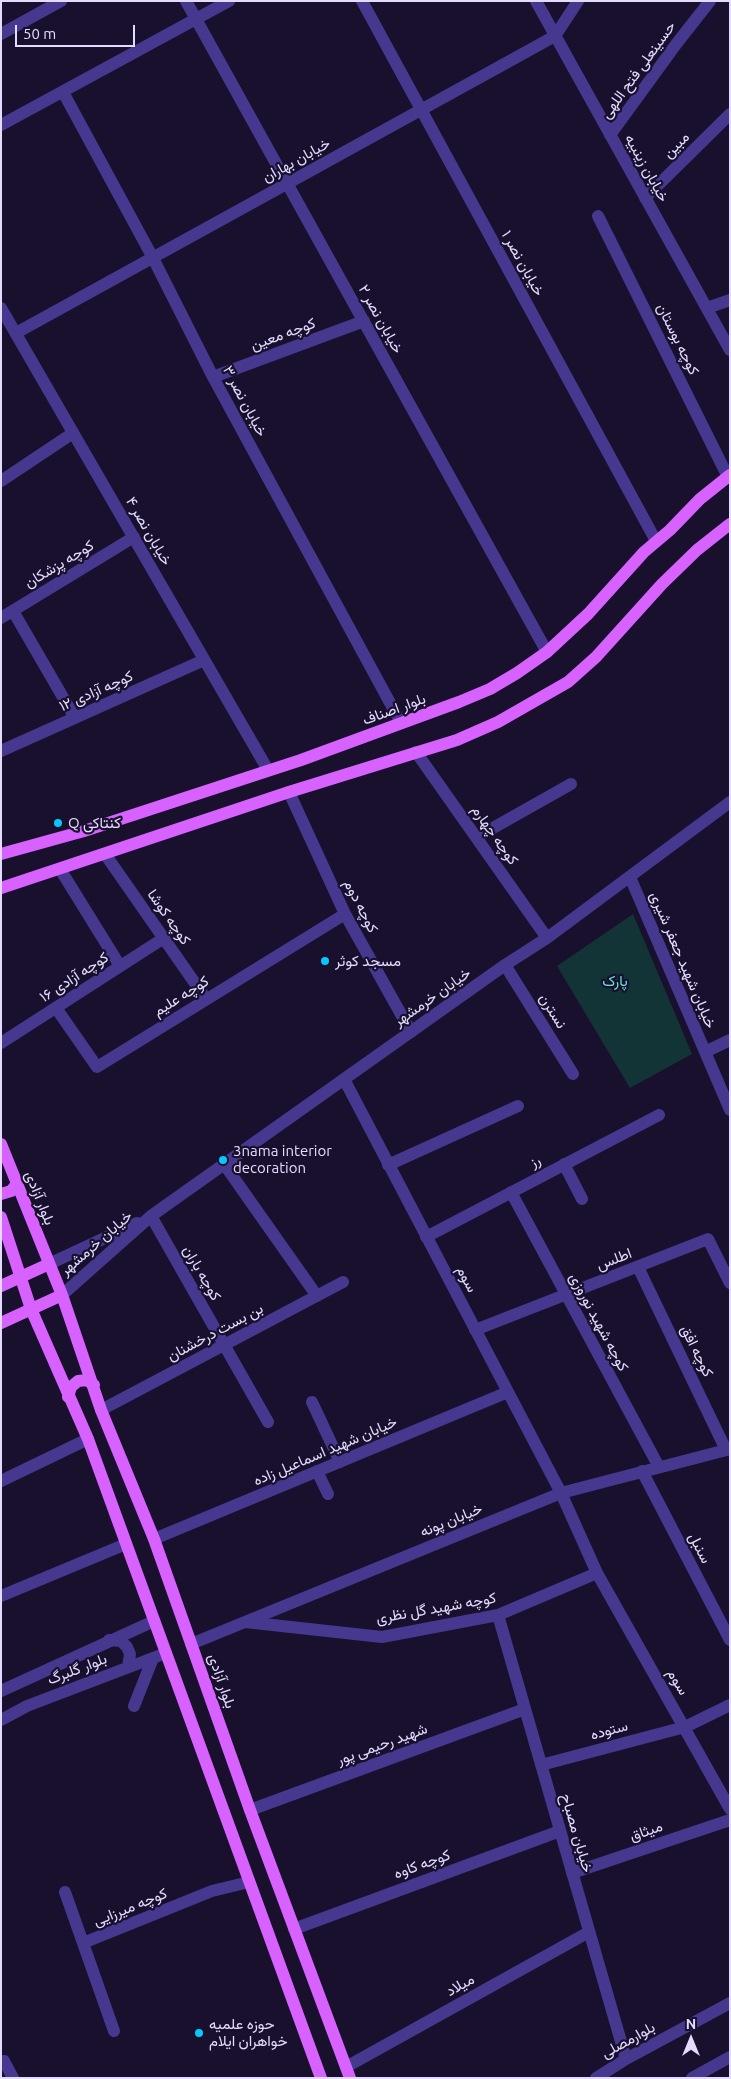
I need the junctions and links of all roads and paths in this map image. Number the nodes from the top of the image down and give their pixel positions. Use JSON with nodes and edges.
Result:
{"nodes":[{"id":1,"x":61,"y":1,"type":"edge"},
{"id":2,"x":186,"y":1,"type":"edge"},
{"id":3,"x":229,"y":1,"type":"edge"},
{"id":4,"x":362,"y":1,"type":"edge"},
{"id":5,"x":536,"y":1,"type":"edge"},
{"id":6,"x":578,"y":1,"type":"edge"},
{"id":7,"x":710,"y":1,"type":"edge"},
{"id":8,"x":196,"y":19,"type":"junction"},
{"id":9,"x":1,"y":34,"type":"edge"},
{"id":10,"x":555,"y":36,"type":"junction"},
{"id":11,"x":63,"y":92,"type":"junction"},
{"id":12,"x":421,"y":110,"type":"junction"},
{"id":13,"x":730,"y":114,"type":"edge"},
{"id":14,"x":1,"y":126,"type":"edge"},
{"id":15,"x":610,"y":135,"type":"junction"},
{"id":16,"x":287,"y":184,"type":"junction"},
{"id":17,"x":645,"y":198,"type":"junction"},
{"id":18,"x":598,"y":216,"type":"dead end"},
{"id":19,"x":153,"y":258,"type":"junction"},
{"id":20,"x":730,"y":300,"type":"edge"},
{"id":21,"x":1,"y":308,"type":"edge"},
{"id":22,"x":707,"y":308,"type":"junction"},
{"id":23,"x":364,"y":321,"type":"junction"},
{"id":24,"x":16,"y":333,"type":"junction"},
{"id":25,"x":730,"y":350,"type":"edge"},
{"id":26,"x":213,"y":377,"type":"junction"},
{"id":27,"x":73,"y":432,"type":"junction"},
{"id":28,"x":729,"y":476,"type":"edge"},
{"id":29,"x":1,"y":480,"type":"edge"},
{"id":30,"x":730,"y":524,"type":"edge"},
{"id":31,"x":134,"y":538,"type":"junction"},
{"id":32,"x":656,"y":541,"type":"junction"},
{"id":33,"x":13,"y":611,"type":"junction"},
{"id":34,"x":1,"y":618,"type":"edge"},
{"id":35,"x":547,"y":652,"type":"junction"},
{"id":36,"x":204,"y":660,"type":"junction"},
{"id":37,"x":75,"y":718,"type":"junction"},
{"id":38,"x":401,"y":723,"type":"junction"},
{"id":39,"x":1,"y":751,"type":"edge"},
{"id":40,"x":416,"y":752,"type":"junction"},
{"id":41,"x":268,"y":770,"type":"junction"},
{"id":42,"x":571,"y":784,"type":"dead end"},
{"id":43,"x":289,"y":792,"type":"junction"},
{"id":44,"x":730,"y":802,"type":"edge"},
{"id":45,"x":477,"y":837,"type":"junction"},
{"id":46,"x":1,"y":854,"type":"edge"},
{"id":47,"x":105,"y":854,"type":"junction"},
{"id":48,"x":60,"y":869,"type":"junction"},
{"id":49,"x":630,"y":877,"type":"junction"},
{"id":50,"x":1,"y":888,"type":"edge"},
{"id":51,"x":345,"y":914,"type":"junction"},
{"id":52,"x":164,"y":938,"type":"junction"},
{"id":53,"x":548,"y":938,"type":"junction"},
{"id":54,"x":120,"y":966,"type":"junction"},
{"id":55,"x":505,"y":966,"type":"junction"},
{"id":56,"x":206,"y":999,"type":"junction"},
{"id":57,"x":56,"y":1008,"type":"junction"},
{"id":58,"x":411,"y":1032,"type":"junction"},
{"id":59,"x":730,"y":1040,"type":"edge"},
{"id":60,"x":1,"y":1042,"type":"edge"},
{"id":61,"x":705,"y":1052,"type":"junction"},
{"id":62,"x":573,"y":1074,"type":"dead end"},
{"id":63,"x":344,"y":1079,"type":"junction"},
{"id":64,"x":518,"y":1106,"type":"dead end"},
{"id":65,"x":730,"y":1110,"type":"edge"},
{"id":66,"x":658,"y":1115,"type":"dead end"},
{"id":67,"x":1,"y":1144,"type":"edge"},
{"id":68,"x":224,"y":1164,"type":"junction"},
{"id":69,"x":564,"y":1164,"type":"junction"},
{"id":70,"x":388,"y":1165,"type":"junction"},
{"id":71,"x":16,"y":1184,"type":"junction"},
{"id":72,"x":511,"y":1192,"type":"junction"},
{"id":73,"x":1,"y":1194,"type":"edge"},
{"id":74,"x":582,"y":1199,"type":"dead end"},
{"id":75,"x":151,"y":1216,"type":"junction"},
{"id":76,"x":1,"y":1217,"type":"edge"},
{"id":77,"x":426,"y":1236,"type":"junction"},
{"id":78,"x":49,"y":1264,"type":"junction"},
{"id":79,"x":638,"y":1267,"type":"junction"},
{"id":80,"x":19,"y":1277,"type":"junction"},
{"id":81,"x":343,"y":1282,"type":"dead end"},
{"id":82,"x":730,"y":1283,"type":"edge"},
{"id":83,"x":1,"y":1286,"type":"edge"},
{"id":84,"x":62,"y":1295,"type":"junction"},
{"id":85,"x":566,"y":1295,"type":"junction"},
{"id":86,"x":317,"y":1296,"type":"junction"},
{"id":87,"x":31,"y":1309,"type":"junction"},
{"id":88,"x":1,"y":1323,"type":"edge"},
{"id":89,"x":475,"y":1330,"type":"junction"},
{"id":90,"x":224,"y":1345,"type":"junction"},
{"id":91,"x":94,"y":1385,"type":"junction"},
{"id":92,"x":508,"y":1392,"type":"junction"},
{"id":93,"x":68,"y":1397,"type":"junction"},
{"id":94,"x":312,"y":1402,"type":"dead end"},
{"id":95,"x":101,"y":1410,"type":"junction"},
{"id":96,"x":268,"y":1422,"type":"dead end"},
{"id":97,"x":88,"y":1439,"type":"junction"},
{"id":98,"x":728,"y":1450,"type":"edge"},
{"id":99,"x":340,"y":1462,"type":"junction"},
{"id":100,"x":659,"y":1467,"type":"junction"},
{"id":101,"x":317,"y":1471,"type":"junction"},
{"id":102,"x":642,"y":1471,"type":"junction"},
{"id":103,"x":1,"y":1481,"type":"edge"},
{"id":104,"x":561,"y":1493,"type":"junction"},
{"id":105,"x":328,"y":1494,"type":"dead end"},
{"id":106,"x":154,"y":1539,"type":"junction"},
{"id":107,"x":126,"y":1544,"type":"junction"},
{"id":108,"x":597,"y":1573,"type":"junction"},
{"id":109,"x":1,"y":1596,"type":"edge"},
{"id":110,"x":498,"y":1616,"type":"junction"},
{"id":111,"x":154,"y":1621,"type":"junction"},
{"id":112,"x":245,"y":1622,"type":"junction"},
{"id":113,"x":109,"y":1640,"type":"junction"},
{"id":114,"x":730,"y":1640,"type":"edge"},
{"id":115,"x":191,"y":1644,"type":"junction"},
{"id":116,"x":166,"y":1653,"type":"junction"},
{"id":117,"x":153,"y":1658,"type":"junction"},
{"id":118,"x":128,"y":1668,"type":"junction"},
{"id":119,"x":1,"y":1691,"type":"edge"},
{"id":120,"x":730,"y":1705,"type":"edge"},
{"id":121,"x":134,"y":1706,"type":"dead end"},
{"id":122,"x":525,"y":1709,"type":"junction"},
{"id":123,"x":1,"y":1720,"type":"edge"},
{"id":124,"x":685,"y":1727,"type":"junction"},
{"id":125,"x":541,"y":1765,"type":"junction"},
{"id":126,"x":730,"y":1809,"type":"edge"},
{"id":127,"x":250,"y":1810,"type":"junction"},
{"id":128,"x":730,"y":1820,"type":"edge"},
{"id":129,"x":560,"y":1831,"type":"junction"},
{"id":130,"x":572,"y":1873,"type":"junction"},
{"id":131,"x":250,"y":1882,"type":"junction"},
{"id":132,"x":65,"y":1892,"type":"dead end"},
{"id":133,"x":294,"y":1929,"type":"junction"},
{"id":134,"x":589,"y":1932,"type":"junction"},
{"id":135,"x":84,"y":1943,"type":"junction"},
{"id":136,"x":730,"y":2003,"type":"edge"},
{"id":137,"x":114,"y":2031,"type":"dead end"},
{"id":138,"x":730,"y":2057,"type":"edge"},
{"id":139,"x":626,"y":2059,"type":"junction"},
{"id":140,"x":3,"y":2061,"type":"edge"},
{"id":141,"x":348,"y":2072,"type":"edge"},
{"id":142,"x":13,"y":2078,"type":"edge"},
{"id":143,"x":321,"y":2078,"type":"edge"},
{"id":144,"x":596,"y":2078,"type":"edge"},
{"id":145,"x":692,"y":2078,"type":"edge"}],
"edges":[{"from":1,"to":9,"type":"street"},
{"from":2,"to":8,"type":"street","name":"خیابان نصر ۲"},
{"from":3,"to":8,"type":"street"},
{"from":4,"to":12,"type":"street","name":"خیابان نصر ۱"},
{"from":5,"to":10,"type":"street","name":"خیابان زینبیه"},
{"from":6,"to":10,"type":"street","name":"خیابان بهاران"},
{"from":7,"to":15,"type":"street","name":"حسینعلی فتح اللهی"},
{"from":8,"to":11,"type":"street"},
{"from":8,"to":16,"type":"street","name":"خیابان نصر ۲"},
{"from":10,"to":12,"type":"street","name":"خیابان بهاران"},
{"from":10,"to":15,"type":"street","name":"خیابان زینبیه"},
{"from":11,"to":14,"type":"street"},
{"from":11,"to":19,"type":"street","name":"خیابان نصر ۳"},
{"from":12,"to":16,"type":"street","name":"خیابان بهاران"},
{"from":12,"to":32,"type":"street","name":"خیابان نصر ۱"},
{"from":13,"to":17,"type":"street","name":"مبین"},
{"from":15,"to":17,"type":"street","name":"خیابان زینبیه"},
{"from":16,"to":19,"type":"street","name":"خیابان بهاران"},
{"from":16,"to":23,"type":"street","name":"خیابان نصر ۲"},
{"from":17,"to":22,"type":"street","name":"خیابان زینبیه"},
{"from":18,"to":28,"type":"street","name":"کوچه بوستان"},
{"from":19,"to":24,"type":"street","name":"خیابان بهاران"},
{"from":19,"to":26,"type":"street","name":"خیابان نصر ۳"},
{"from":20,"to":22,"type":"street"},
{"from":21,"to":24,"type":"street","name":"خیابان نصر ۴"},
{"from":22,"to":25,"type":"street","name":"خیابان زینبیه"},
{"from":23,"to":26,"type":"street","name":"کوچه معین"},
{"from":23,"to":35,"type":"street","name":"خیابان نصر ۲"},
{"from":24,"to":27,"type":"street","name":"خیابان نصر ۴"},
{"from":26,"to":38,"type":"street","name":"خیابان نصر ۳"},
{"from":27,"to":29,"type":"street"},
{"from":27,"to":31,"type":"street","name":"خیابان نصر ۴"},
{"from":28,"to":32,"type":"main road","name":"بلوار اصناف"},
{"from":30,"to":40,"type":"main road"},
{"from":31,"to":33,"type":"street","name":"کوچه پزشکان"},
{"from":31,"to":36,"type":"street","name":"خیابان نصر ۴"},
{"from":32,"to":35,"type":"main road","name":"بلوار اصناف"},
{"from":33,"to":34,"type":"street","name":"کوچه پزشکان"},
{"from":33,"to":37,"type":"street"},
{"from":35,"to":38,"type":"main road","name":"بلوار اصناف"},
{"from":36,"to":37,"type":"street","name":"کوچه آزادی ۱۲"},
{"from":36,"to":41,"type":"street","name":"خیابان نصر ۴"},
{"from":37,"to":39,"type":"street","name":"کوچه آزادی ۱۲"},
{"from":38,"to":41,"type":"main road","name":"بلوار اصناف"},
{"from":40,"to":43,"type":"main road"},
{"from":40,"to":45,"type":"street","name":"کوچه چهارم"},
{"from":41,"to":46,"type":"main road","name":"بلوار اصناف"},
{"from":42,"to":45,"type":"street"},
{"from":43,"to":47,"type":"main road"},
{"from":43,"to":51,"type":"street","name":"کوچه دوم"},
{"from":44,"to":49,"type":"street","name":"خیابان خرمشهر"},
{"from":45,"to":53,"type":"street","name":"کوچه چهارم"},
{"from":47,"to":48,"type":"main road"},
{"from":47,"to":52,"type":"street","name":"کوچه کوشا"},
{"from":48,"to":50,"type":"main road"},
{"from":48,"to":54,"type":"street"},
{"from":49,"to":53,"type":"street","name":"خیابان خرمشهر"},
{"from":49,"to":61,"type":"street","name":"خیابان شهید جعفر شیری"},
{"from":51,"to":56,"type":"street","name":"کوچه علیم"},
{"from":51,"to":58,"type":"street","name":"کوچه دوم"},
{"from":52,"to":54,"type":"street","name":"کوچه آزادی ۱۶"},
{"from":52,"to":56,"type":"street","name":"کوچه کوشا"},
{"from":53,"to":55,"type":"street","name":"خیابان خرمشهر"},
{"from":54,"to":57,"type":"street","name":"کوچه آزادی ۱۶"},
{"from":55,"to":58,"type":"street","name":"خیابان خرمشهر"},
{"from":55,"to":62,"type":"street","name":"نسترن"},
{"from":56,"to":57,"type":"street","name":"کوچه علیم"},
{"from":57,"to":60,"type":"street","name":"کوچه آزادی ۱۶"},
{"from":58,"to":63,"type":"street","name":"خیابان خرمشهر"},
{"from":59,"to":61,"type":"street"},
{"from":61,"to":65,"type":"street","name":"خیابان شهید جعفر شیری"},
{"from":63,"to":68,"type":"street","name":"خیابان خرمشهر"},
{"from":63,"to":70,"type":"street","name":"سوم"},
{"from":64,"to":70,"type":"street"},
{"from":66,"to":69,"type":"street","name":"رز"},
{"from":67,"to":71,"type":"main road","name":"بلوار آزادی"},
{"from":68,"to":75,"type":"street","name":"خیابان خرمشهر"},
{"from":68,"to":86,"type":"street"},
{"from":69,"to":72,"type":"street","name":"رز"},
{"from":69,"to":74,"type":"street"},
{"from":70,"to":77,"type":"street","name":"سوم"},
{"from":71,"to":73,"type":"main road"},
{"from":71,"to":78,"type":"main road","name":"بلوار آزادی"},
{"from":72,"to":77,"type":"street","name":"رز"},
{"from":72,"to":85,"type":"street","name":"کوچه شهید نوروزی"},
{"from":75,"to":78,"type":"street","name":"خیابان خرمشهر"},
{"from":75,"to":84,"type":"street","name":"خیابان خرمشهر"},
{"from":75,"to":90,"type":"street","name":"کوچه باران"},
{"from":76,"to":80,"type":"main road"},
{"from":77,"to":89,"type":"street","name":"سوم"},
{"from":78,"to":80,"type":"main road"},
{"from":78,"to":84,"type":"main road","name":"بلوار آزادی"},
{"from":79,"to":82,"type":"street","name":"اطلس"},
{"from":79,"to":85,"type":"street","name":"اطلس"},
{"from":79,"to":98,"type":"street","name":"کوچه افق"},
{"from":80,"to":83,"type":"main road"},
{"from":80,"to":87,"type":"main road"},
{"from":81,"to":86,"type":"street","name":"بن بست درخشنان"},
{"from":84,"to":87,"type":"main road"},
{"from":84,"to":91,"type":"main road","name":"بلوار آزادی"},
{"from":85,"to":89,"type":"street","name":"اطلس"},
{"from":85,"to":100,"type":"street","name":"کوچه شهید نوروزی"},
{"from":86,"to":90,"type":"street","name":"بن بست درخشنان"},
{"from":87,"to":88,"type":"main road"},
{"from":87,"to":93,"type":"main road"},
{"from":89,"to":92,"type":"street","name":"سوم"},
{"from":90,"to":95,"type":"street","name":"بن بست درخشنان"},
{"from":90,"to":96,"type":"street","name":"کوچه باران"},
{"from":91,"to":93,"type":"main road"},
{"from":91,"to":95,"type":"main road","name":"بلوار آزادی"},
{"from":92,"to":99,"type":"street","name":"خیابان شهید اسماعیل زاده"},
{"from":92,"to":104,"type":"street","name":"سوم"},
{"from":93,"to":97,"type":"main road"},
{"from":94,"to":99,"type":"street"},
{"from":95,"to":106,"type":"main road","name":"بلوار آزادی"},
{"from":97,"to":103,"type":"street"},
{"from":97,"to":107,"type":"main road"},
{"from":98,"to":100,"type":"street","name":"خیابان پونه"},
{"from":99,"to":101,"type":"street","name":"خیابان شهید اسماعیل زاده"},
{"from":100,"to":102,"type":"street","name":"خیابان پونه"},
{"from":101,"to":105,"type":"street"},
{"from":101,"to":106,"type":"street","name":"خیابان شهید اسماعیل زاده"},
{"from":102,"to":104,"type":"street","name":"خیابان پونه"},
{"from":102,"to":114,"type":"street","name":"سنبل"},
{"from":104,"to":108,"type":"street"},
{"from":104,"to":112,"type":"street","name":"خیابان پونه"},
{"from":106,"to":115,"type":"main road","name":"بلوار آزادی"},
{"from":107,"to":109,"type":"street"},
{"from":107,"to":111,"type":"main road"},
{"from":108,"to":110,"type":"street","name":"کوچه شهید گل نظری"},
{"from":108,"to":124,"type":"street","name":"سوم"},
{"from":110,"to":112,"type":"street","name":"کوچه شهید گل نظری"},
{"from":110,"to":122,"type":"street","name":"خیابان مصباح"},
{"from":111,"to":113,"type":"street","name":"بلوار گلبرگ"},
{"from":111,"to":116,"type":"main road"},
{"from":112,"to":115,"type":"street","name":"خیابان پونه"},
{"from":113,"to":118,"type":"street"},
{"from":113,"to":119,"type":"street","name":"بلوار گلبرگ"},
{"from":115,"to":127,"type":"main road","name":"بلوار آزادی"},
{"from":116,"to":117,"type":"street","name":"بلوار گلبرگ"},
{"from":116,"to":131,"type":"main road"},
{"from":117,"to":118,"type":"street","name":"بلوار گلبرگ"},
{"from":117,"to":121,"type":"street"},
{"from":118,"to":123,"type":"street","name":"بلوار گلبرگ"},
{"from":120,"to":124,"type":"street"},
{"from":122,"to":125,"type":"street","name":"خیابان مصباح"},
{"from":122,"to":127,"type":"street","name":"شهید رحیمی پور"},
{"from":124,"to":125,"type":"street","name":"ستوده"},
{"from":124,"to":126,"type":"street","name":"سوم"},
{"from":125,"to":129,"type":"street","name":"خیابان مصباح"},
{"from":127,"to":133,"type":"main road","name":"بلوار آزادی"},
{"from":128,"to":130,"type":"street","name":"میثاق"},
{"from":129,"to":130,"type":"street","name":"خیابان مصباح"},
{"from":129,"to":133,"type":"street","name":"کوچه کاوه"},
{"from":130,"to":134,"type":"street","name":"خیابان مصباح"},
{"from":131,"to":135,"type":"street","name":"کوچه میرزایی"},
{"from":131,"to":143,"type":"main road"},
{"from":132,"to":135,"type":"street"},
{"from":133,"to":141,"type":"main road","name":"بلوار آزادی"},
{"from":134,"to":139,"type":"street","name":"خیابان مصباح"},
{"from":134,"to":141,"type":"street","name":"میلاد"},
{"from":135,"to":137,"type":"street","name":"کوچه میرزایی"},
{"from":136,"to":139,"type":"street","name":"بلوارمصلی"},
{"from":138,"to":145,"type":"street"},
{"from":139,"to":144,"type":"street","name":"بلوارمصلی"},
{"from":140,"to":142,"type":"street"}]}
